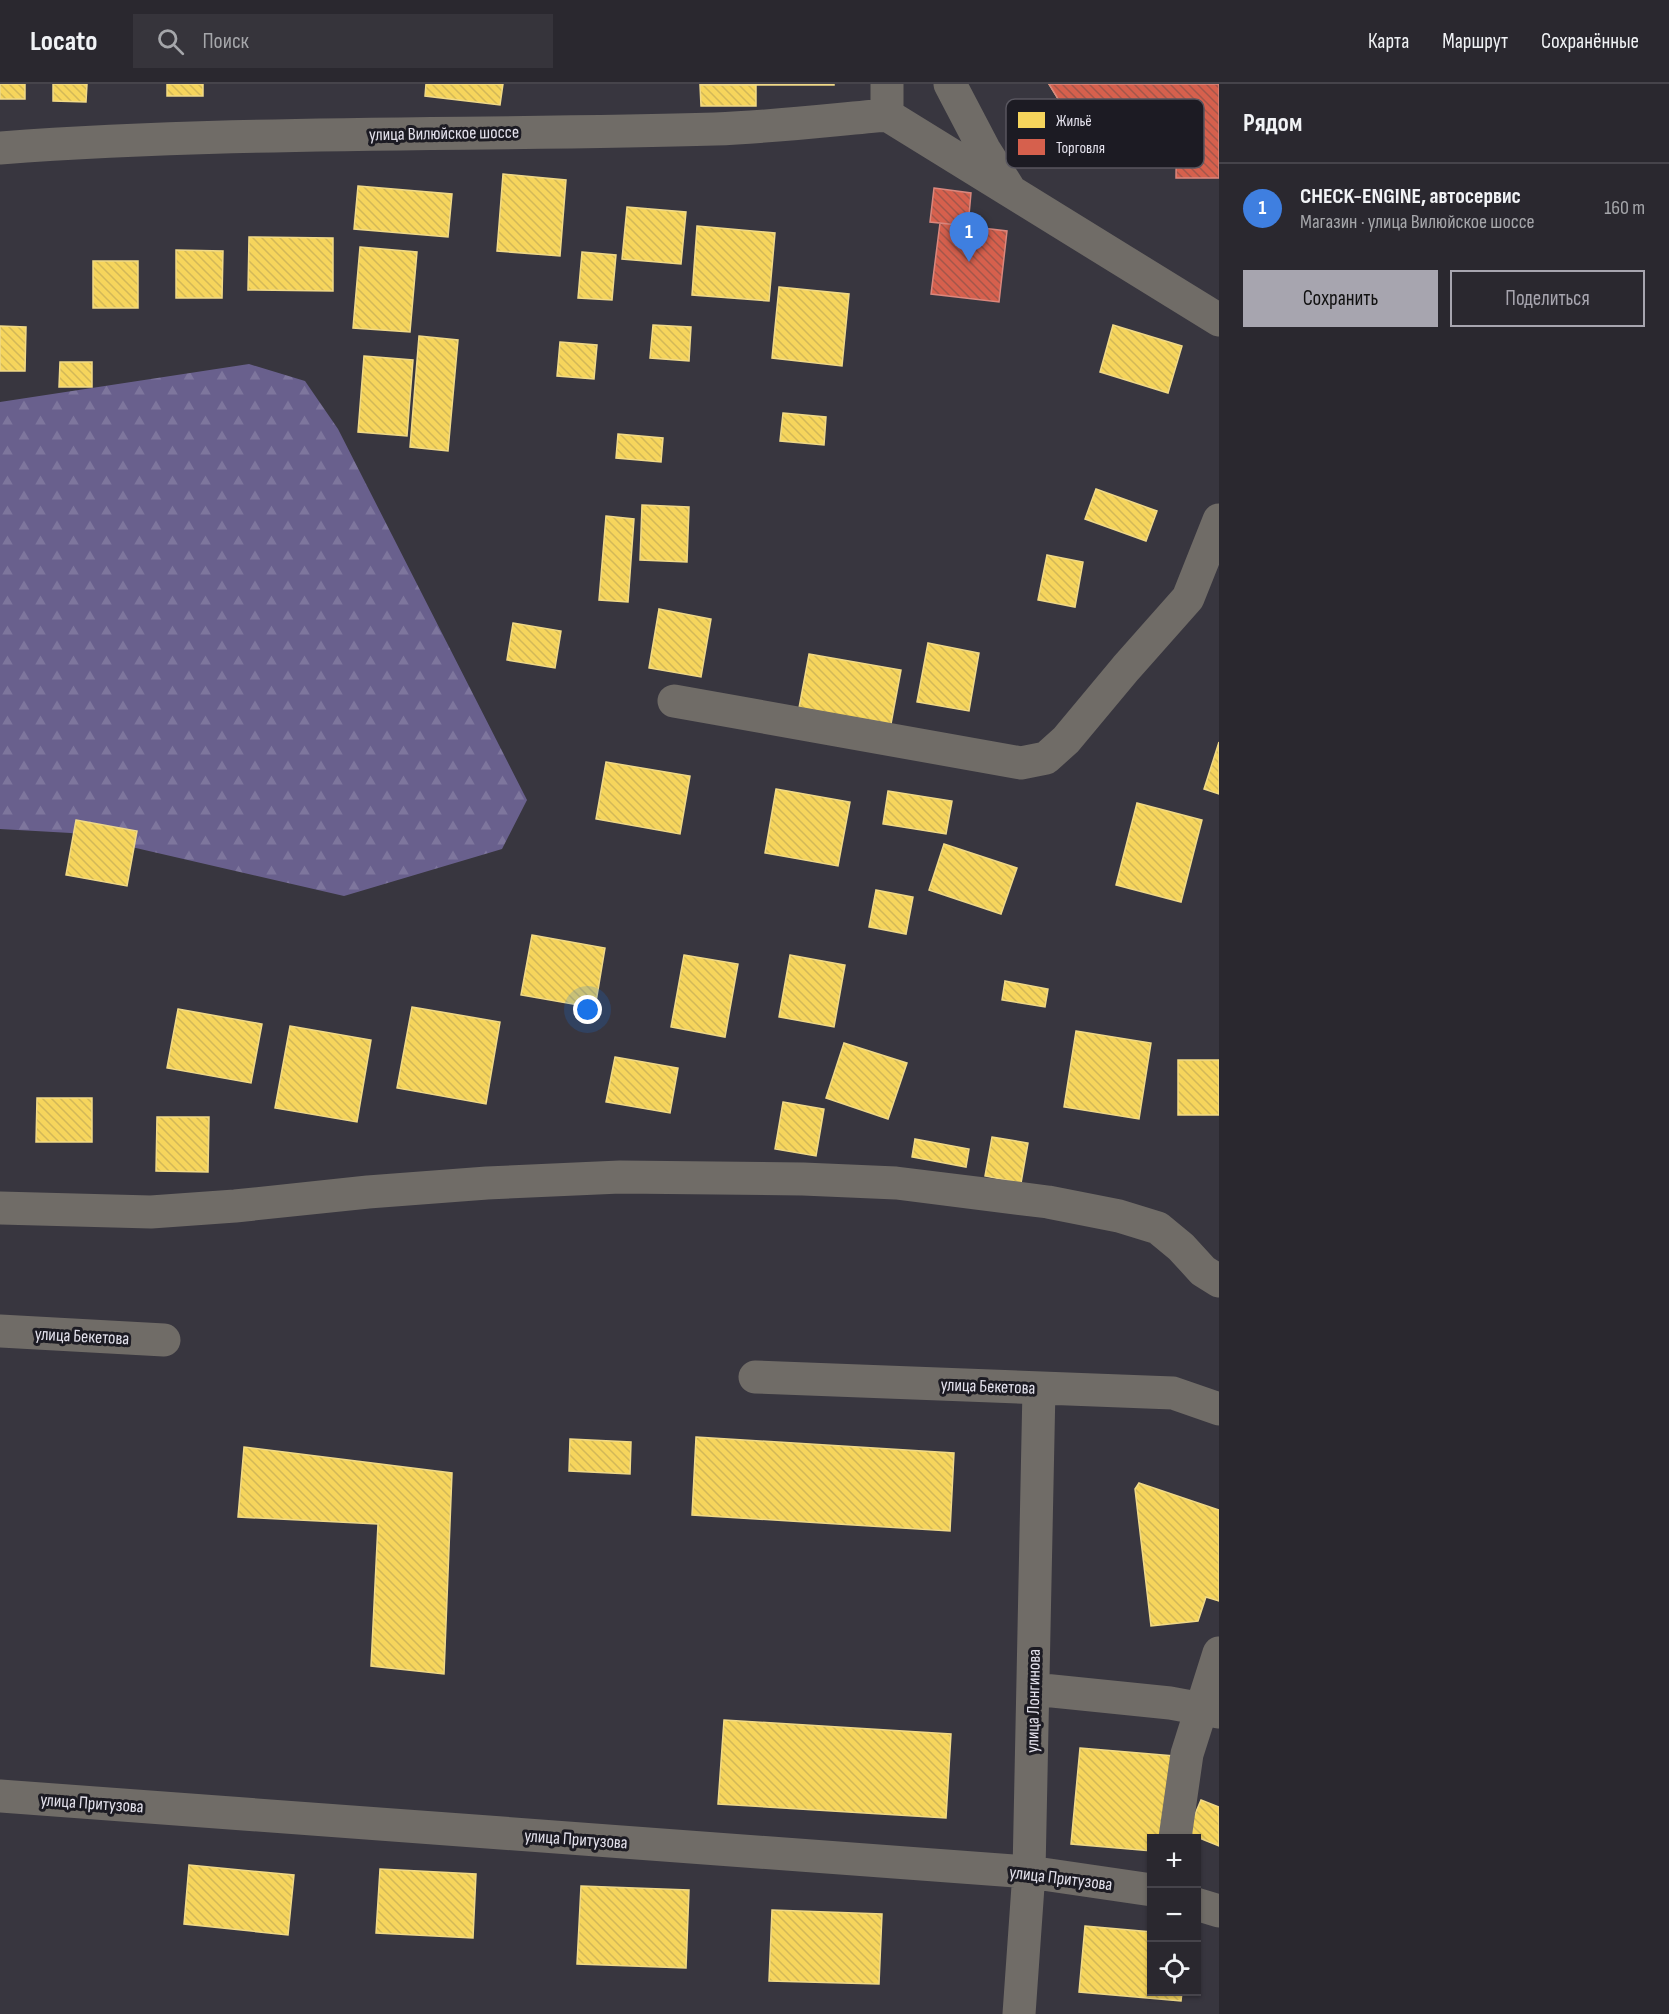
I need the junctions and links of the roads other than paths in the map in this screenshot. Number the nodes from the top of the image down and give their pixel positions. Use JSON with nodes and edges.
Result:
{"nodes":[{"id":1,"x":950,"y":84,"type":"edge"},
{"id":2,"x":887,"y":100,"type":"edge"},
{"id":3,"x":0,"y":148,"type":"edge"},
{"id":4,"x":1012,"y":192,"type":"junction"},
{"id":5,"x":1219,"y":320,"type":"edge"},
{"id":6,"x":1219,"y":520,"type":"edge"},
{"id":7,"x":674,"y":701,"type":"dead end"},
{"id":8,"x":0,"y":1208,"type":"edge"},
{"id":9,"x":1219,"y":1281,"type":"edge"},
{"id":10,"x":0,"y":1331,"type":"edge"},
{"id":11,"x":164,"y":1340,"type":"dead end"},
{"id":12,"x":755,"y":1377,"type":"dead end"},
{"id":13,"x":1039,"y":1388,"type":"junction"},
{"id":14,"x":1219,"y":1409,"type":"edge"},
{"id":15,"x":1219,"y":1653,"type":"edge"},
{"id":16,"x":1033,"y":1689,"type":"junction"},
{"id":17,"x":1210,"y":1710,"type":"edge"},
{"id":18,"x":0,"y":1796,"type":"edge"},
{"id":19,"x":1176,"y":1834,"type":"edge"},
{"id":20,"x":1029,"y":1872,"type":"junction"},
{"id":21,"x":1147,"y":1889,"type":"edge"},
{"id":22,"x":1201,"y":1905,"type":"edge"},
{"id":23,"x":1219,"y":1911,"type":"edge"},
{"id":24,"x":1019,"y":2014,"type":"edge"}],
"edges":[{"from":1,"to":4,"type":"street"},
{"from":2,"to":3,"type":"street","name":"улица Вилюйское шоссе"},
{"from":2,"to":4,"type":"street"},
{"from":4,"to":5,"type":"street"},
{"from":6,"to":7,"type":"street"},
{"from":8,"to":9,"type":"street"},
{"from":10,"to":11,"type":"street","name":"улица Бекетова"},
{"from":12,"to":13,"type":"street","name":"улица Бекетова"},
{"from":13,"to":14,"type":"street","name":"улица Бекетова"},
{"from":13,"to":16,"type":"street","name":"улица Лонгинова"},
{"from":15,"to":17,"type":"street"},
{"from":16,"to":17,"type":"street"},
{"from":16,"to":20,"type":"street","name":"улица Лонгинова"},
{"from":17,"to":19,"type":"street"},
{"from":18,"to":20,"type":"street","name":"улица Притузова"},
{"from":20,"to":21,"type":"street","name":"улица Притузова"},
{"from":20,"to":24,"type":"street","name":"улица Лонгинова"},
{"from":22,"to":23,"type":"street"}]}
